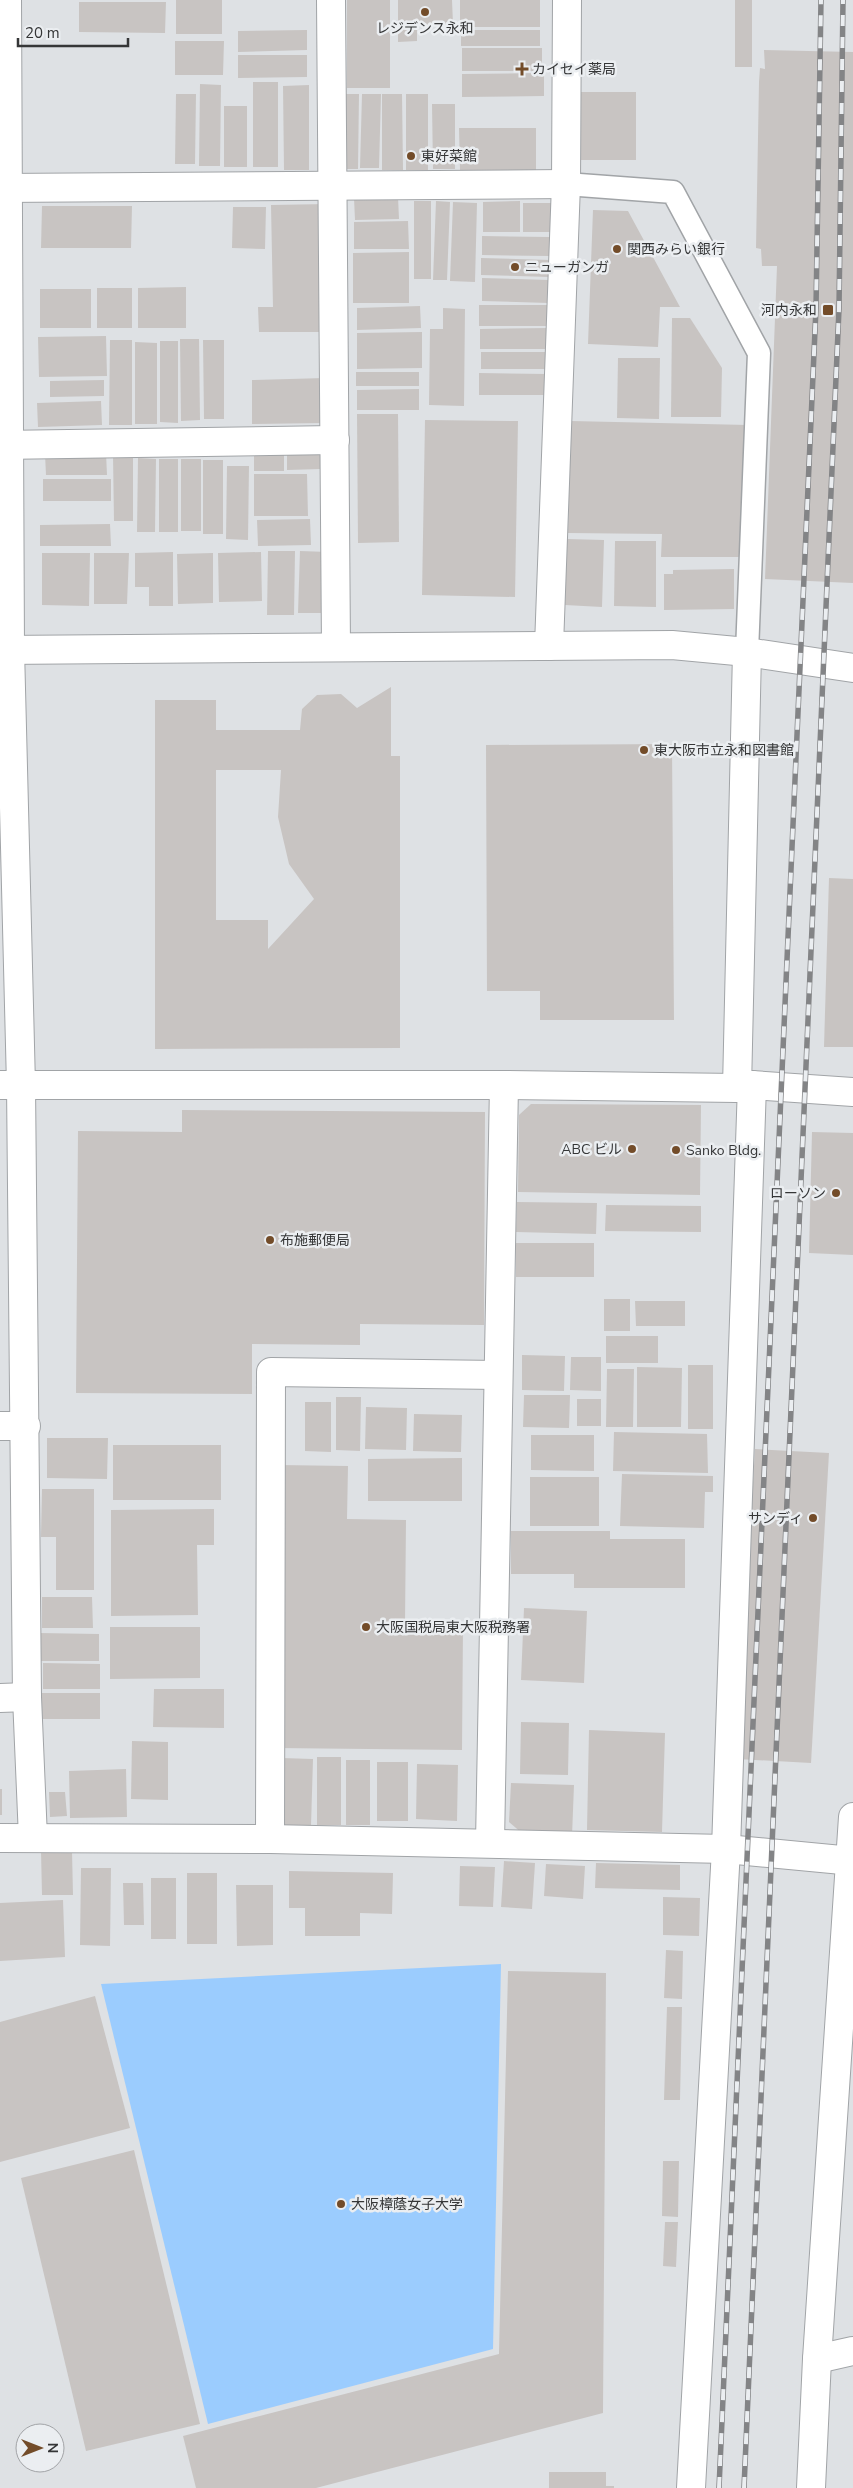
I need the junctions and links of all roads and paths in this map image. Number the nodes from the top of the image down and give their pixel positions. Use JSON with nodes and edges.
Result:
{"nodes":[{"id":1,"x":7,"y":0,"type":"edge"},
{"id":2,"x":331,"y":0,"type":"edge"},
{"id":3,"x":567,"y":0,"type":"edge"},
{"id":4,"x":566,"y":184,"type":"junction"},
{"id":5,"x":333,"y":187,"type":"junction"},
{"id":6,"x":4,"y":188,"type":"edge"},
{"id":7,"x":335,"y":440,"type":"junction"},
{"id":8,"x":4,"y":445,"type":"edge"},
{"id":9,"x":549,"y":646,"type":"junction"},
{"id":10,"x":336,"y":647,"type":"junction"},
{"id":11,"x":5,"y":650,"type":"edge"},
{"id":12,"x":747,"y":652,"type":"junction"},
{"id":13,"x":853,"y":668,"type":"edge"},
{"id":14,"x":10,"y":1085,"type":"edge"},
{"id":15,"x":504,"y":1085,"type":"junction"},
{"id":16,"x":745,"y":1086,"type":"junction"},
{"id":17,"x":853,"y":1092,"type":"edge"},
{"id":18,"x":498,"y":1375,"type":"junction"},
{"id":19,"x":13,"y":1426,"type":"edge"},
{"id":20,"x":27,"y":1697,"type":"junction"},
{"id":21,"x":0,"y":1698,"type":"edge"},
{"id":22,"x":853,"y":1817,"type":"edge"},
{"id":23,"x":0,"y":1838,"type":"edge"},
{"id":24,"x":33,"y":1838,"type":"junction"},
{"id":25,"x":270,"y":1839,"type":"junction"},
{"id":26,"x":490,"y":1843,"type":"junction"},
{"id":27,"x":726,"y":1849,"type":"junction"},
{"id":28,"x":851,"y":1861,"type":"edge"},
{"id":29,"x":853,"y":2351,"type":"edge"},
{"id":30,"x":816,"y":2359,"type":"junction"},
{"id":31,"x":691,"y":2488,"type":"edge"},
{"id":32,"x":811,"y":2488,"type":"edge"}],
"edges":[{"from":1,"to":6,"type":"street"},
{"from":2,"to":5,"type":"street"},
{"from":3,"to":4,"type":"street"},
{"from":4,"to":5,"type":"street"},
{"from":4,"to":9,"type":"street"},
{"from":4,"to":12,"type":"lane"},
{"from":5,"to":6,"type":"street"},
{"from":5,"to":7,"type":"street"},
{"from":6,"to":8,"type":"street"},
{"from":7,"to":8,"type":"street"},
{"from":7,"to":10,"type":"street"},
{"from":8,"to":11,"type":"street"},
{"from":9,"to":10,"type":"street"},
{"from":9,"to":12,"type":"street"},
{"from":10,"to":11,"type":"street"},
{"from":11,"to":14,"type":"street"},
{"from":12,"to":13,"type":"street"},
{"from":12,"to":16,"type":"street"},
{"from":14,"to":15,"type":"street"},
{"from":14,"to":19,"type":"street"},
{"from":15,"to":16,"type":"street"},
{"from":15,"to":18,"type":"street"},
{"from":16,"to":17,"type":"street"},
{"from":16,"to":27,"type":"street"},
{"from":18,"to":25,"type":"street"},
{"from":18,"to":26,"type":"street"},
{"from":19,"to":20,"type":"street"},
{"from":20,"to":21,"type":"street"},
{"from":20,"to":24,"type":"street"},
{"from":22,"to":28,"type":"street"},
{"from":23,"to":24,"type":"street"},
{"from":24,"to":25,"type":"street"},
{"from":25,"to":26,"type":"street"},
{"from":26,"to":27,"type":"street"},
{"from":27,"to":28,"type":"street"},
{"from":27,"to":31,"type":"street"},
{"from":28,"to":30,"type":"street"},
{"from":29,"to":30,"type":"street"},
{"from":30,"to":32,"type":"street"}]}
